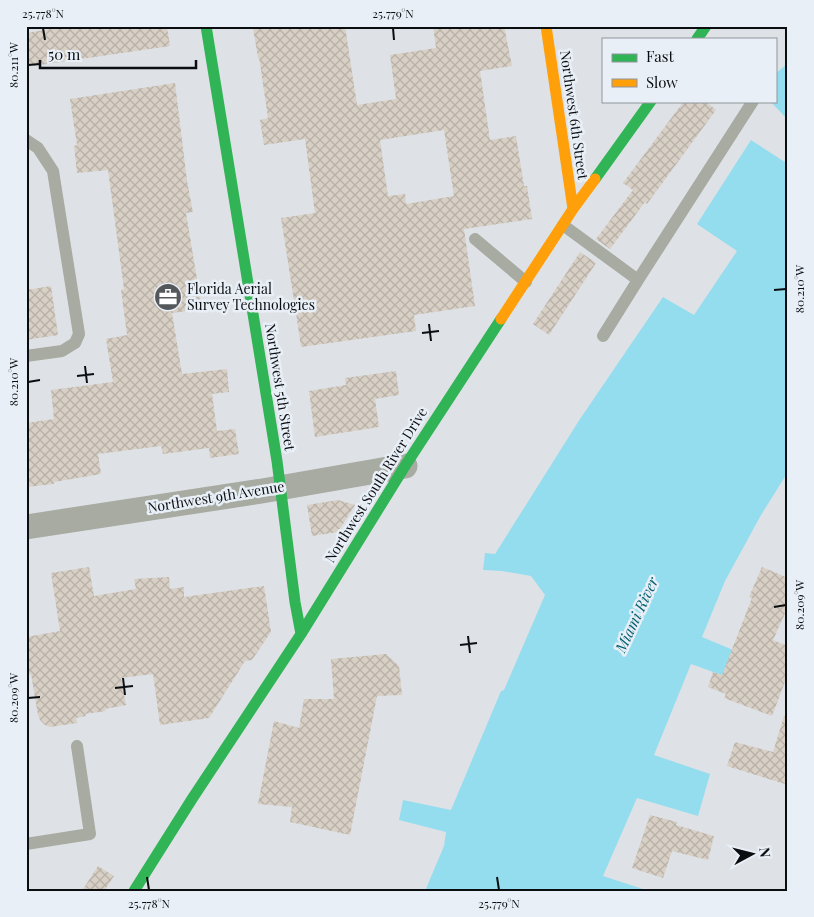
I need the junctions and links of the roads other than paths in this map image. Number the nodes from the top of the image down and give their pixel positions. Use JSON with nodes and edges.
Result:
{"nodes":[{"id":1,"x":206,"y":26,"type":"edge"},
{"id":2,"x":546,"y":26,"type":"edge"},
{"id":3,"x":706,"y":26,"type":"edge"},
{"id":4,"x":697,"y":38,"type":"edge"},
{"id":5,"x":650,"y":102,"type":"edge"},
{"id":6,"x":751,"y":102,"type":"edge"},
{"id":7,"x":26,"y":140,"type":"edge"},
{"id":8,"x":573,"y":209,"type":"junction"},
{"id":9,"x":563,"y":225,"type":"junction"},
{"id":10,"x":475,"y":239,"type":"dead end"},
{"id":11,"x":638,"y":280,"type":"junction"},
{"id":12,"x":526,"y":282,"type":"junction"},
{"id":13,"x":603,"y":336,"type":"dead end"},
{"id":14,"x":26,"y":356,"type":"edge"},
{"id":15,"x":405,"y":466,"type":"junction"},
{"id":16,"x":280,"y":488,"type":"junction"},
{"id":17,"x":26,"y":527,"type":"edge"},
{"id":18,"x":300,"y":634,"type":"junction"},
{"id":19,"x":77,"y":746,"type":"dead end"},
{"id":20,"x":26,"y":844,"type":"edge"},
{"id":21,"x":134,"y":891,"type":"edge"}],
"edges":[{"from":1,"to":16,"type":"main road","name":"Northwest 5th Street"},
{"from":2,"to":8,"type":"main road","name":"Northwest 6th Street"},
{"from":3,"to":4,"type":"main road"},
{"from":5,"to":8,"type":"main road","name":"Northwest South River Drive"},
{"from":6,"to":11,"type":"lane"},
{"from":7,"to":14,"type":"lane"},
{"from":8,"to":9,"type":"main road","name":"Northwest South River Drive"},
{"from":9,"to":11,"type":"lane"},
{"from":9,"to":12,"type":"main road","name":"Northwest South River Drive"},
{"from":10,"to":12,"type":"lane"},
{"from":11,"to":13,"type":"lane"},
{"from":12,"to":15,"type":"main road","name":"Northwest South River Drive"},
{"from":15,"to":16,"type":"street","name":"Northwest 9th Avenue"},
{"from":15,"to":18,"type":"main road","name":"Northwest South River Drive"},
{"from":16,"to":17,"type":"street","name":"Northwest 9th Avenue"},
{"from":16,"to":18,"type":"main road","name":"Northwest 5th Street"},
{"from":18,"to":21,"type":"main road","name":"Northwest South River Drive"},
{"from":19,"to":20,"type":"lane"}]}
